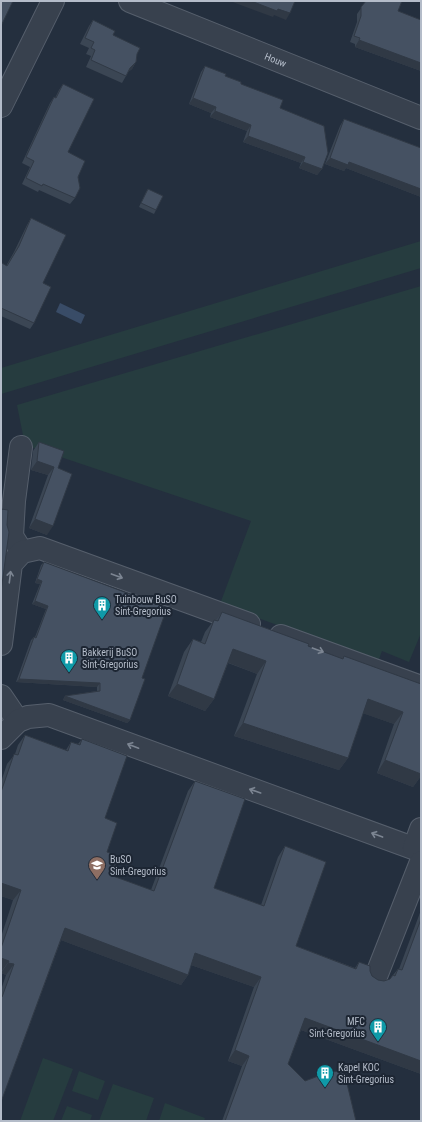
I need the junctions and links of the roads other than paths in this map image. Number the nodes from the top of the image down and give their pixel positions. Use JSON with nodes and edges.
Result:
{"nodes":[{"id":1,"x":53,"y":1,"type":"edge"},
{"id":2,"x":130,"y":1,"type":"edge"},
{"id":3,"x":1,"y":106,"type":"edge"},
{"id":4,"x":421,"y":118,"type":"edge"},
{"id":5,"x":20,"y":446,"type":"dead end"},
{"id":6,"x":22,"y":552,"type":"junction"},
{"id":7,"x":1,"y":644,"type":"edge"},
{"id":8,"x":421,"y":688,"type":"edge"},
{"id":9,"x":1,"y":696,"type":"edge"},
{"id":10,"x":18,"y":720,"type":"junction"},
{"id":11,"x":1,"y":738,"type":"edge"},
{"id":12,"x":419,"y":848,"type":"edge"},
{"id":13,"x":375,"y":979,"type":"edge"}],
"edges":[{"from":1,"to":3,"type":"street"},
{"from":2,"to":4,"type":"street","name":"Houw"},
{"from":5,"to":6,"type":"street"},
{"from":7,"to":6,"type":"street","one_way":true},
{"from":6,"to":8,"type":"street","one_way":true},
{"from":9,"to":10,"type":"street"},
{"from":10,"to":11,"type":"street"},
{"from":12,"to":10,"type":"street","one_way":true},
{"from":12,"to":13,"type":"street"}]}
